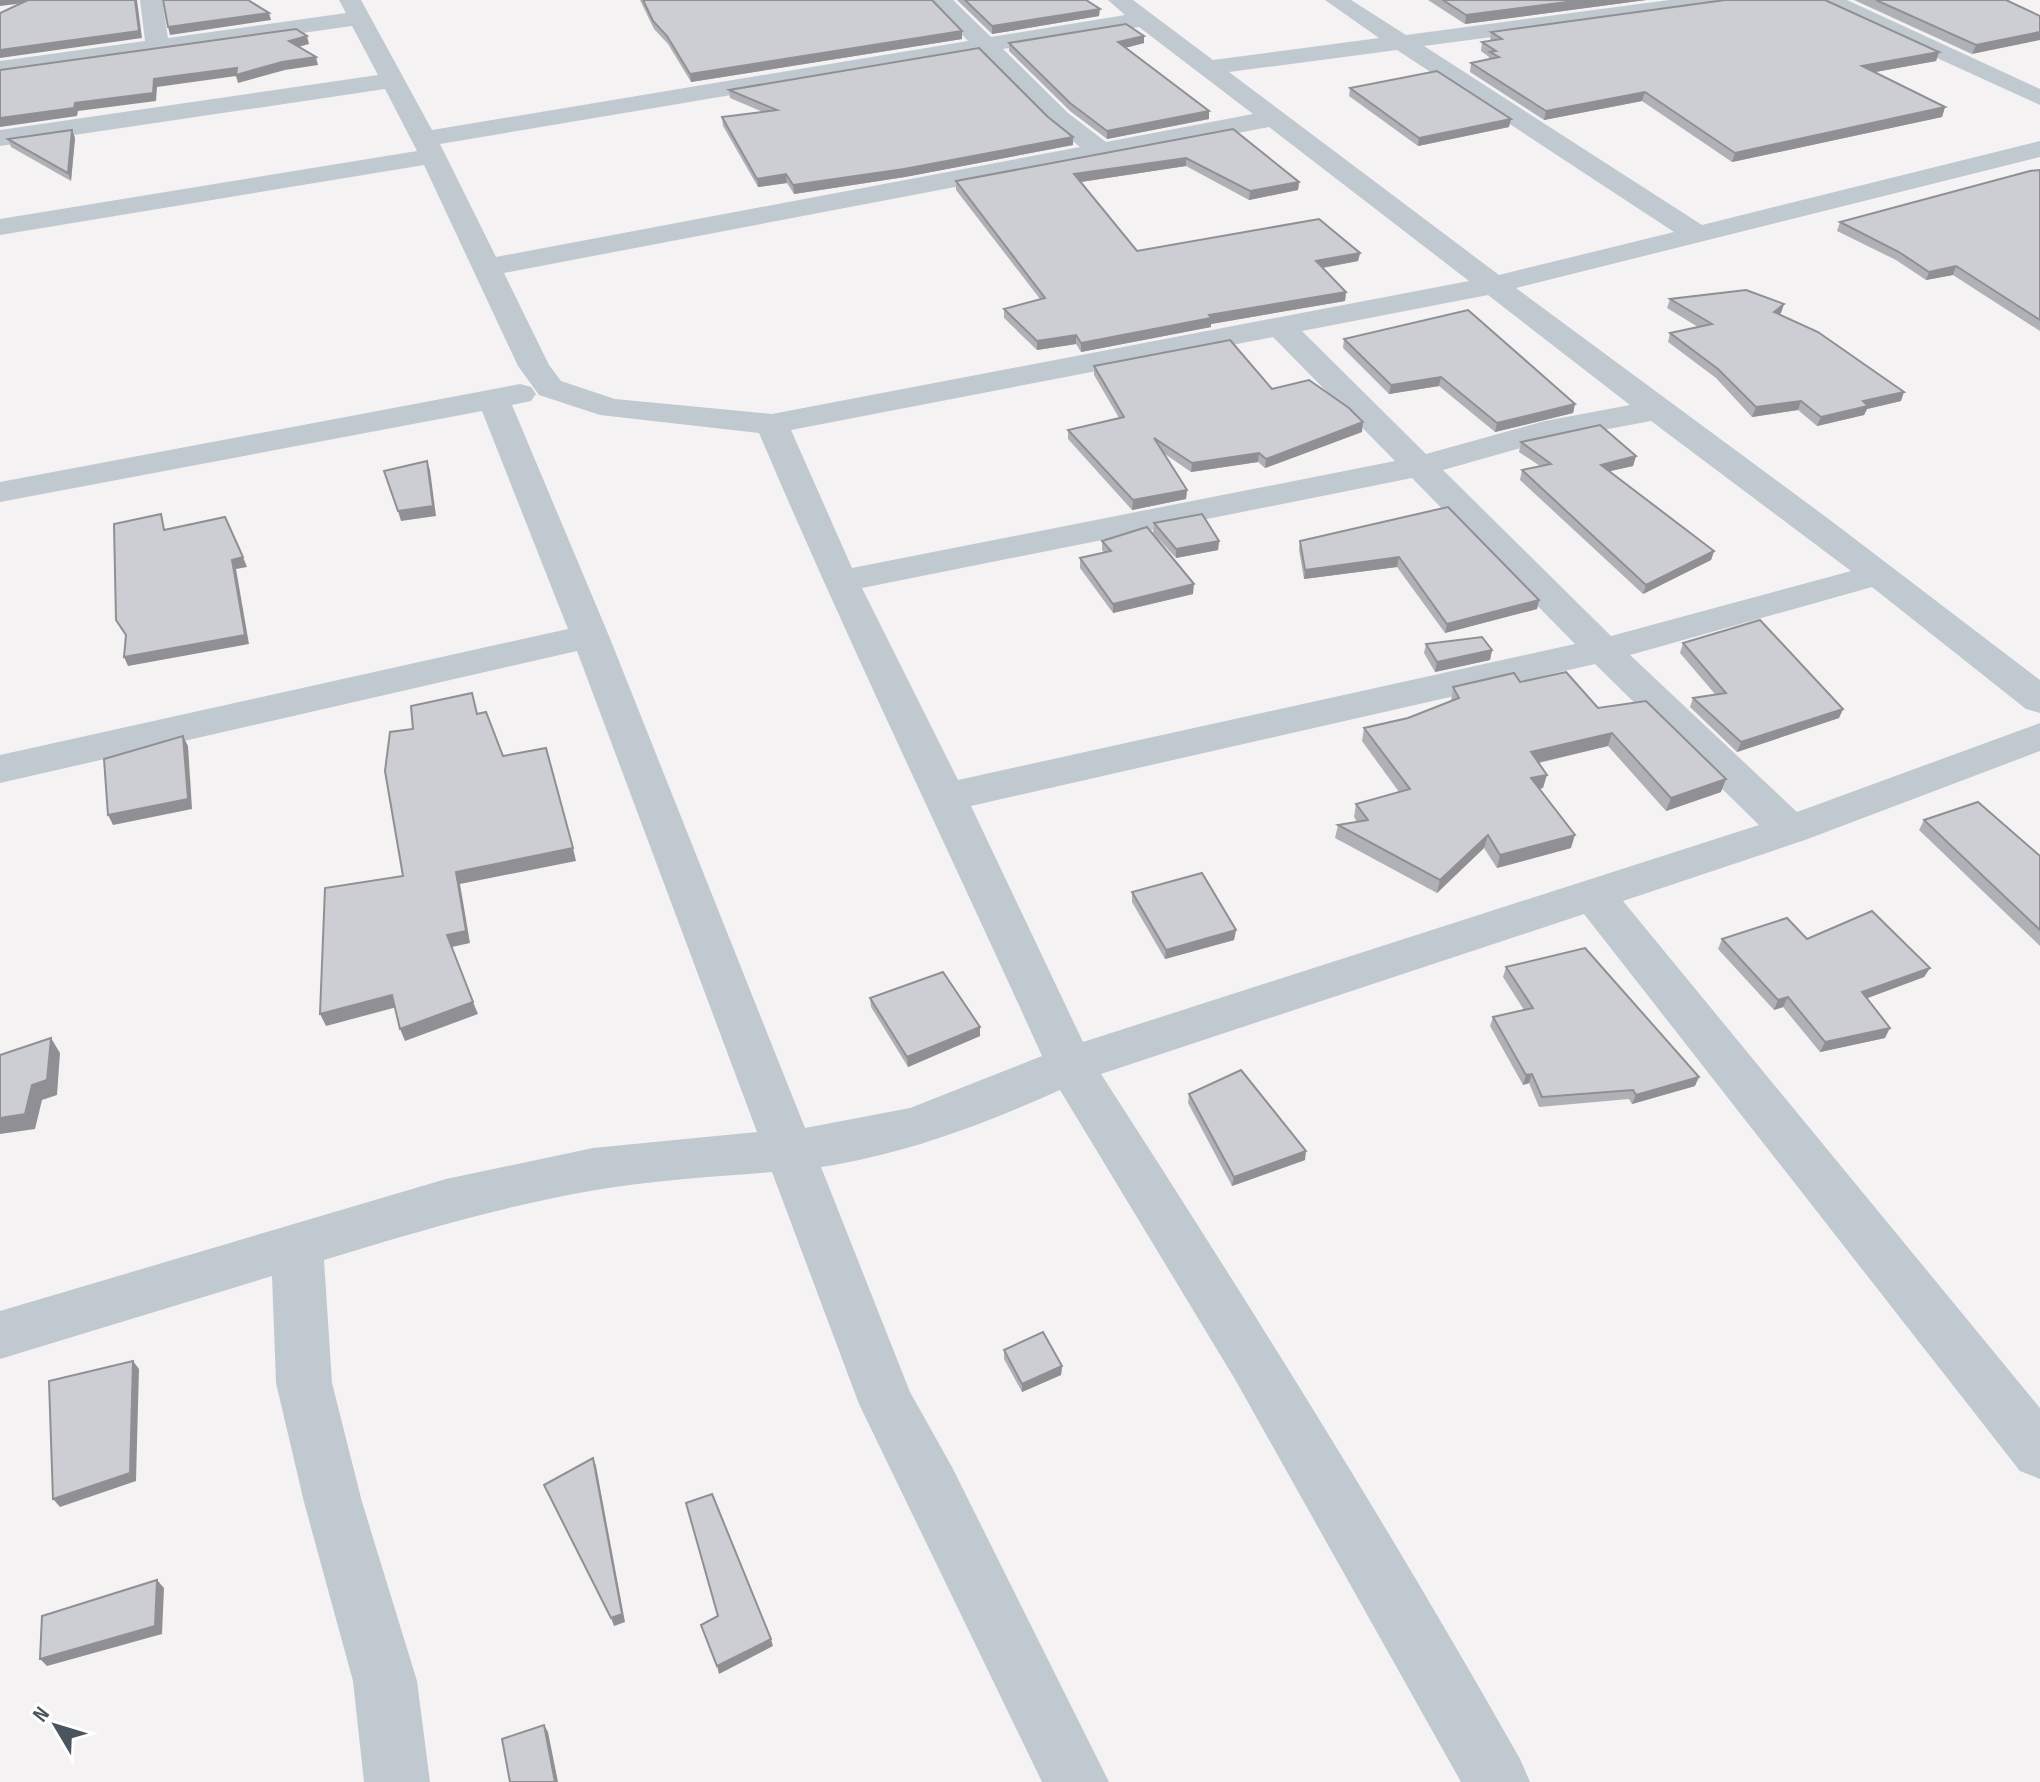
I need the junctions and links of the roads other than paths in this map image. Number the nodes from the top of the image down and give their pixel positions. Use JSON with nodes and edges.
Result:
{"nodes":[{"id":1,"x":151,"y":0,"type":"edge"},
{"id":2,"x":940,"y":0,"type":"edge"},
{"id":3,"x":1119,"y":0,"type":"edge"},
{"id":4,"x":1336,"y":0,"type":"edge"},
{"id":5,"x":1720,"y":0,"type":"edge"},
{"id":6,"x":1829,"y":0,"type":"edge"},
{"id":7,"x":355,"y":9,"type":"edge"},
{"id":8,"x":1144,"y":19,"type":"junction"},
{"id":9,"x":1403,"y":43,"type":"junction"},
{"id":10,"x":158,"y":46,"type":"junction"},
{"id":11,"x":986,"y":46,"type":"junction"},
{"id":12,"x":0,"y":68,"type":"edge"},
{"id":13,"x":1209,"y":68,"type":"junction"},
{"id":14,"x":393,"y":80,"type":"junction"},
{"id":15,"x":2040,"y":98,"type":"edge"},
{"id":16,"x":1274,"y":118,"type":"junction"},
{"id":17,"x":0,"y":138,"type":"edge"},
{"id":18,"x":429,"y":148,"type":"junction"},
{"id":19,"x":2040,"y":149,"type":"edge"},
{"id":20,"x":1101,"y":151,"type":"junction"},
{"id":21,"x":0,"y":227,"type":"edge"},
{"id":22,"x":1697,"y":234,"type":"junction"},
{"id":23,"x":487,"y":267,"type":"junction"},
{"id":24,"x":1495,"y":285,"type":"junction"},
{"id":25,"x":1281,"y":327,"type":"junction"},
{"id":26,"x":550,"y":388,"type":"junction"},
{"id":27,"x":493,"y":399,"type":"junction"},
{"id":28,"x":1657,"y":410,"type":"junction"},
{"id":29,"x":772,"y":424,"type":"junction"},
{"id":30,"x":1420,"y":466,"type":"junction"},
{"id":31,"x":0,"y":492,"type":"edge"},
{"id":32,"x":1880,"y":574,"type":"junction"},
{"id":33,"x":840,"y":581,"type":"junction"},
{"id":34,"x":590,"y":636,"type":"junction"},
{"id":35,"x":1603,"y":650,"type":"junction"},
{"id":36,"x":2040,"y":700,"type":"edge"},
{"id":37,"x":2040,"y":736,"type":"edge"},
{"id":38,"x":0,"y":769,"type":"edge"},
{"id":39,"x":946,"y":797,"type":"junction"},
{"id":40,"x":1790,"y":830,"type":"junction"},
{"id":41,"x":1593,"y":894,"type":"junction"},
{"id":42,"x":1070,"y":1065,"type":"junction"},
{"id":43,"x":788,"y":1151,"type":"junction"},
{"id":44,"x":297,"y":1246,"type":"junction"},
{"id":45,"x":0,"y":1335,"type":"edge"},
{"id":46,"x":2040,"y":1452,"type":"edge"},
{"id":47,"x":397,"y":1782,"type":"edge"},
{"id":48,"x":1076,"y":1782,"type":"edge"},
{"id":49,"x":1497,"y":1782,"type":"edge"}],
"edges":[{"from":1,"to":10,"type":"street"},
{"from":2,"to":11,"type":"street"},
{"from":3,"to":8,"type":"street"},
{"from":4,"to":9,"type":"street"},
{"from":5,"to":9,"type":"street"},
{"from":6,"to":15,"type":"street"},
{"from":7,"to":10,"type":"street"},
{"from":7,"to":14,"type":"street"},
{"from":8,"to":11,"type":"street"},
{"from":8,"to":13,"type":"street"},
{"from":9,"to":13,"type":"street"},
{"from":9,"to":22,"type":"street"},
{"from":10,"to":12,"type":"street"},
{"from":11,"to":18,"type":"street"},
{"from":11,"to":20,"type":"street"},
{"from":13,"to":16,"type":"street"},
{"from":14,"to":17,"type":"street"},
{"from":14,"to":18,"type":"street"},
{"from":16,"to":20,"type":"street"},
{"from":16,"to":24,"type":"street"},
{"from":18,"to":21,"type":"street"},
{"from":18,"to":23,"type":"street"},
{"from":19,"to":22,"type":"street"},
{"from":20,"to":23,"type":"street"},
{"from":22,"to":24,"type":"street"},
{"from":23,"to":26,"type":"street"},
{"from":24,"to":25,"type":"street"},
{"from":24,"to":28,"type":"street"},
{"from":25,"to":29,"type":"street"},
{"from":25,"to":30,"type":"street"},
{"from":26,"to":27,"type":"street"},
{"from":26,"to":29,"type":"street"},
{"from":27,"to":31,"type":"street"},
{"from":27,"to":34,"type":"street"},
{"from":28,"to":30,"type":"street"},
{"from":28,"to":32,"type":"street"},
{"from":29,"to":33,"type":"street"},
{"from":30,"to":33,"type":"street"},
{"from":30,"to":35,"type":"street"},
{"from":32,"to":35,"type":"street"},
{"from":32,"to":36,"type":"street"},
{"from":33,"to":39,"type":"street"},
{"from":34,"to":38,"type":"street"},
{"from":34,"to":43,"type":"street"},
{"from":35,"to":39,"type":"street"},
{"from":35,"to":40,"type":"street"},
{"from":37,"to":40,"type":"street"},
{"from":39,"to":42,"type":"street"},
{"from":40,"to":41,"type":"street"},
{"from":41,"to":42,"type":"street"},
{"from":41,"to":46,"type":"street"},
{"from":42,"to":43,"type":"street"},
{"from":42,"to":49,"type":"street"},
{"from":43,"to":44,"type":"street"},
{"from":43,"to":48,"type":"street"},
{"from":44,"to":45,"type":"street"},
{"from":44,"to":47,"type":"street"}]}
